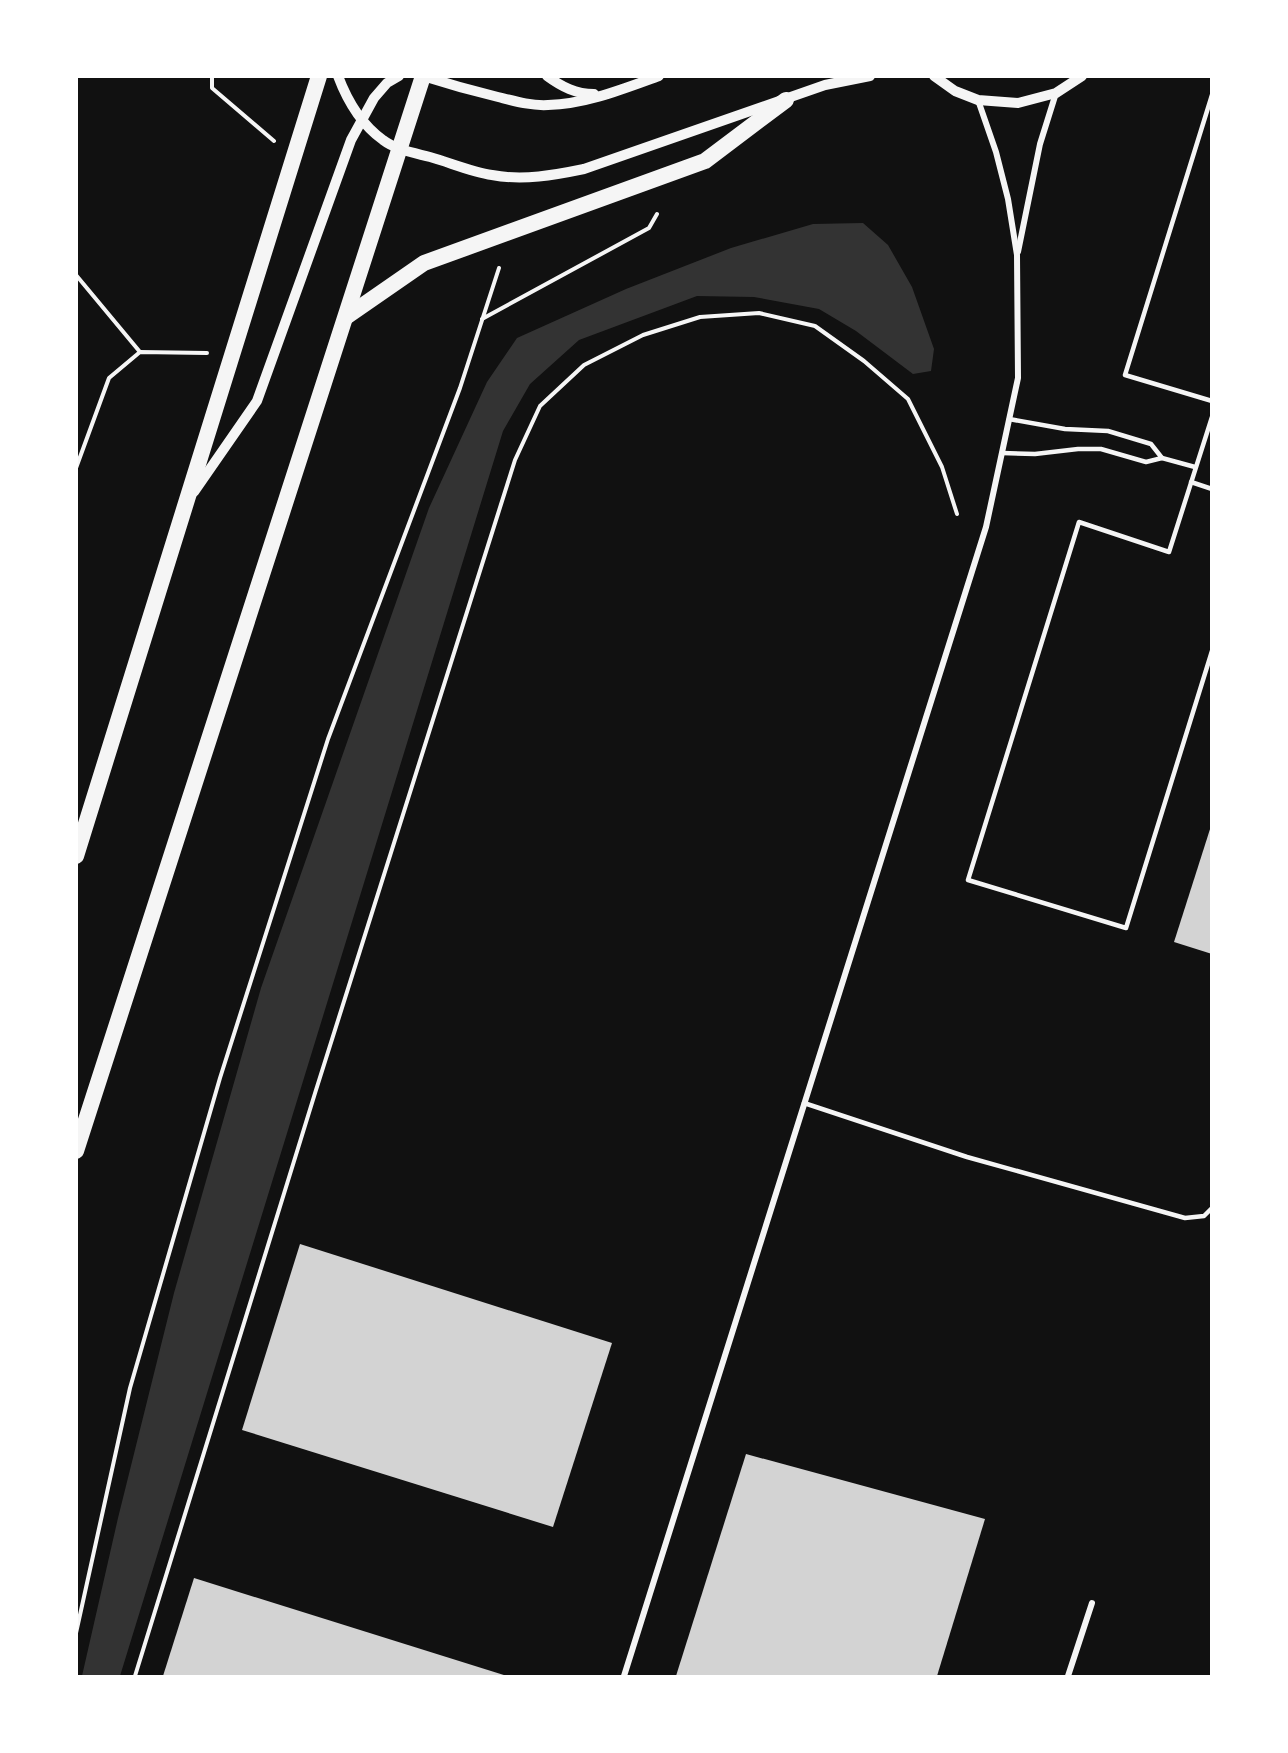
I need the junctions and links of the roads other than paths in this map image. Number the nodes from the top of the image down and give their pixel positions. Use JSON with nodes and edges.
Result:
{"nodes":[{"id":1,"x":319,"y":76,"type":"edge"},
{"id":2,"x":338,"y":76,"type":"edge"},
{"id":3,"x":399,"y":76,"type":"edge"},
{"id":4,"x":423,"y":76,"type":"edge"},
{"id":5,"x":547,"y":76,"type":"edge"},
{"id":6,"x":658,"y":76,"type":"edge"},
{"id":7,"x":870,"y":76,"type":"edge"},
{"id":8,"x":934,"y":76,"type":"edge"},
{"id":9,"x":1082,"y":76,"type":"edge"},
{"id":10,"x":1056,"y":93,"type":"junction"},
{"id":11,"x":606,"y":95,"type":"junction"},
{"id":12,"x":1212,"y":95,"type":"edge"},
{"id":13,"x":786,"y":100,"type":"junction"},
{"id":14,"x":978,"y":100,"type":"junction"},
{"id":15,"x":361,"y":118,"type":"junction"},
{"id":16,"x":1204,"y":118,"type":"junction"},
{"id":17,"x":1212,"y":120,"type":"edge"},
{"id":18,"x":400,"y":148,"type":"junction"},
{"id":19,"x":1017,"y":255,"type":"junction"},
{"id":20,"x":345,"y":317,"type":"junction"},
{"id":21,"x":1212,"y":401,"type":"edge"},
{"id":22,"x":1212,"y":417,"type":"edge"},
{"id":23,"x":1009,"y":419,"type":"junction"},
{"id":24,"x":1002,"y":453,"type":"junction"},
{"id":25,"x":1162,"y":458,"type":"junction"},
{"id":26,"x":1195,"y":467,"type":"junction"},
{"id":27,"x":1191,"y":483,"type":"junction"},
{"id":28,"x":1212,"y":489,"type":"edge"},
{"id":29,"x":187,"y":502,"type":"junction"},
{"id":30,"x":1212,"y":651,"type":"edge"},
{"id":31,"x":76,"y":856,"type":"edge"},
{"id":32,"x":804,"y":1103,"type":"junction"},
{"id":33,"x":76,"y":1151,"type":"edge"},
{"id":34,"x":1212,"y":1208,"type":"edge"},
{"id":35,"x":1092,"y":1603,"type":"dead end"},
{"id":36,"x":624,"y":1677,"type":"edge"},
{"id":37,"x":1068,"y":1677,"type":"edge"}],
"edges":[{"from":1,"to":29,"type":"highway"},
{"from":2,"to":15,"type":"street"},
{"from":3,"to":15,"type":"street"},
{"from":4,"to":11,"type":"street"},
{"from":4,"to":18,"type":"highway"},
{"from":5,"to":11,"type":"street"},
{"from":6,"to":11,"type":"street"},
{"from":7,"to":13,"type":"street"},
{"from":8,"to":14,"type":"street"},
{"from":9,"to":10,"type":"street"},
{"from":10,"to":14,"type":"street"},
{"from":10,"to":19,"type":"street"},
{"from":12,"to":16,"type":"lane"},
{"from":13,"to":18,"type":"street"},
{"from":13,"to":20,"type":"highway"},
{"from":14,"to":19,"type":"street"},
{"from":15,"to":18,"type":"street"},
{"from":15,"to":29,"type":"street"},
{"from":16,"to":17,"type":"lane"},
{"from":16,"to":21,"type":"lane"},
{"from":18,"to":20,"type":"highway"},
{"from":19,"to":23,"type":"street"},
{"from":20,"to":33,"type":"highway"},
{"from":22,"to":26,"type":"lane"},
{"from":23,"to":24,"type":"street"},
{"from":23,"to":25,"type":"lane"},
{"from":24,"to":25,"type":"lane"},
{"from":24,"to":32,"type":"street"},
{"from":25,"to":26,"type":"lane"},
{"from":26,"to":27,"type":"lane"},
{"from":27,"to":28,"type":"lane"},
{"from":27,"to":30,"type":"lane"},
{"from":29,"to":31,"type":"highway"},
{"from":32,"to":34,"type":"lane"},
{"from":32,"to":36,"type":"street"},
{"from":35,"to":37,"type":"street"}]}
